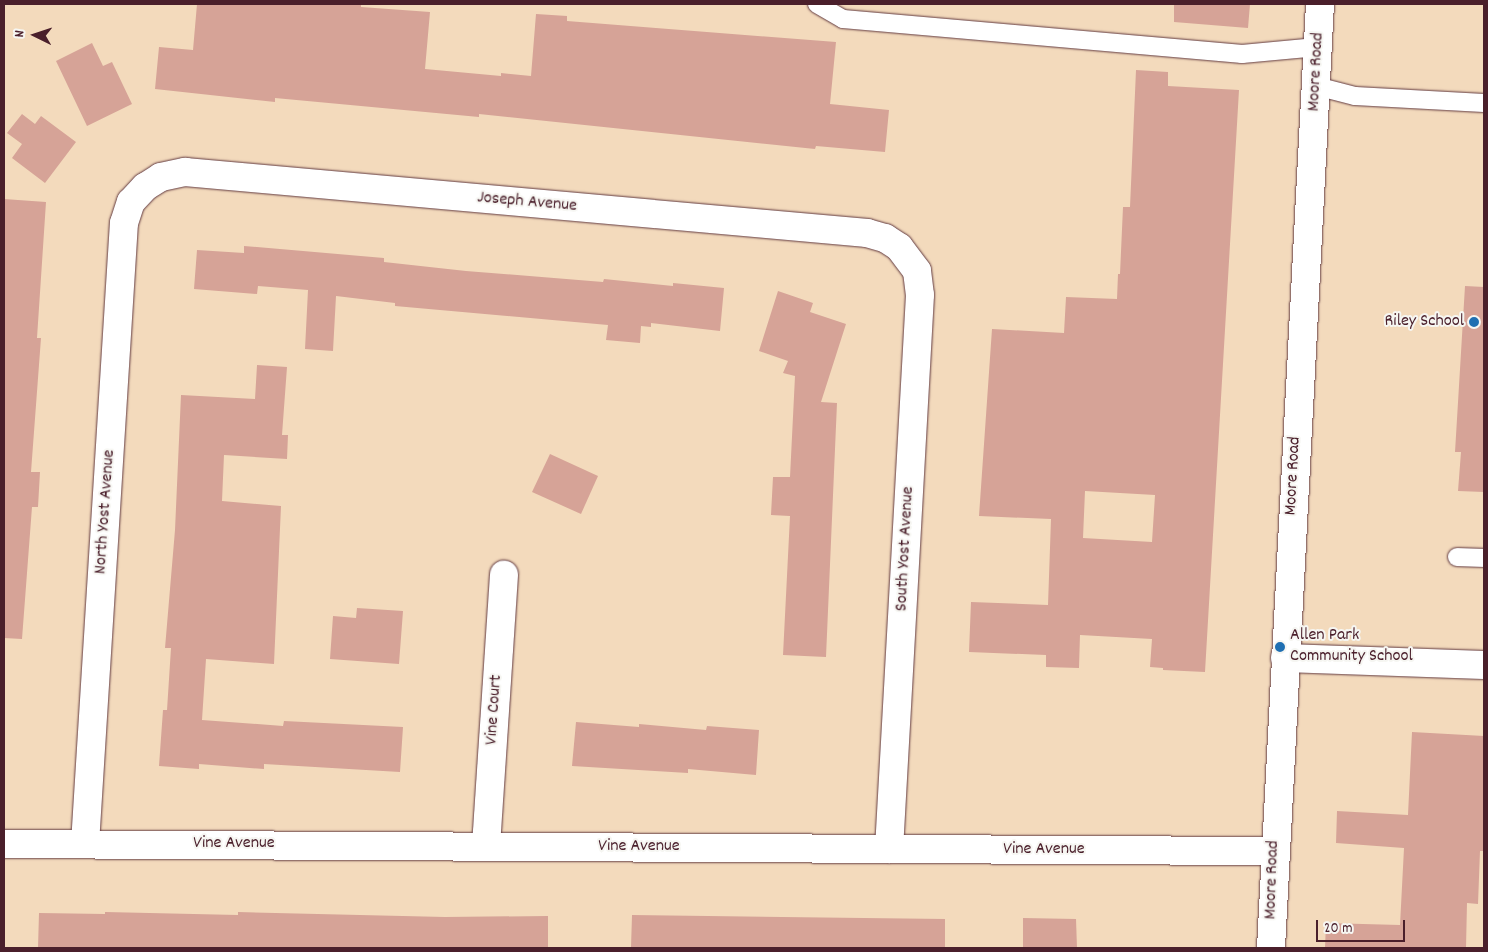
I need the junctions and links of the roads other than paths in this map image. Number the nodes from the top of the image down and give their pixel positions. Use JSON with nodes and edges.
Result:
{"nodes":[{"id":1,"x":818,"y":4,"type":"edge"},
{"id":2,"x":1320,"y":4,"type":"edge"},
{"id":3,"x":1318,"y":47,"type":"junction"},
{"id":4,"x":1316,"y":86,"type":"junction"},
{"id":5,"x":1484,"y":103,"type":"edge"},
{"id":6,"x":145,"y":186,"type":"joint"},
{"id":7,"x":906,"y":253,"type":"joint"},
{"id":8,"x":1457,"y":557,"type":"dead end"},
{"id":9,"x":1484,"y":558,"type":"edge"},
{"id":10,"x":504,"y":575,"type":"dead end"},
{"id":11,"x":1284,"y":658,"type":"junction"},
{"id":12,"x":1484,"y":665,"type":"edge"},
{"id":13,"x":4,"y":844,"type":"edge"},
{"id":14,"x":85,"y":844,"type":"junction"},
{"id":15,"x":486,"y":846,"type":"junction"},
{"id":16,"x":889,"y":849,"type":"junction"},
{"id":17,"x":1274,"y":851,"type":"junction"},
{"id":18,"x":1271,"y":948,"type":"edge"}],
"edges":[{"from":1,"to":3,"type":"lane"},
{"from":2,"to":3,"type":"street","name":"Moore Road"},
{"from":3,"to":4,"type":"street","name":"Moore Road"},
{"from":4,"to":5,"type":"lane"},
{"from":4,"to":11,"type":"street","name":"Moore Road"},
{"from":6,"to":7,"type":"street","name":"Joseph Avenue"},
{"from":6,"to":14,"type":"street","name":"North Yost Avenue"},
{"from":7,"to":16,"type":"street","name":"South Yost Avenue"},
{"from":8,"to":9,"type":"lane"},
{"from":10,"to":15,"type":"street","name":"Vine Court"},
{"from":11,"to":12,"type":"street"},
{"from":11,"to":17,"type":"street","name":"Moore Road"},
{"from":13,"to":14,"type":"street","name":"Vine Avenue"},
{"from":14,"to":15,"type":"street","name":"Vine Avenue"},
{"from":15,"to":16,"type":"street","name":"Vine Avenue"},
{"from":16,"to":17,"type":"street","name":"Vine Avenue"},
{"from":17,"to":18,"type":"street","name":"Moore Road"}]}
